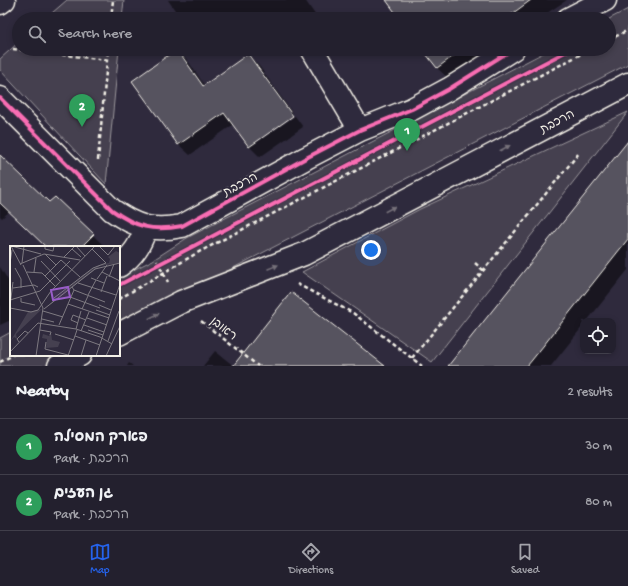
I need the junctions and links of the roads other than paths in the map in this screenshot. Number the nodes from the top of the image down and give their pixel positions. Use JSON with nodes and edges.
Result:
{"nodes":[{"id":1,"x":4,"y":0,"type":"edge"},
{"id":2,"x":604,"y":0,"type":"edge"},
{"id":3,"x":0,"y":3,"type":"edge"},
{"id":4,"x":581,"y":12,"type":"edge"},
{"id":5,"x":316,"y":56,"type":"edge"},
{"id":6,"x":502,"y":56,"type":"edge"},
{"id":7,"x":628,"y":84,"type":"edge"},
{"id":8,"x":0,"y":98,"type":"edge"},
{"id":9,"x":360,"y":130,"type":"junction"},
{"id":10,"x":146,"y":228,"type":"junction"},
{"id":11,"x":120,"y":265,"type":"edge"},
{"id":12,"x":120,"y":333,"type":"edge"},
{"id":13,"x":78,"y":356,"type":"edge"},
{"id":14,"x":59,"y":366,"type":"edge"}],
"edges":[{"from":1,"to":3,"type":"street"},
{"from":2,"to":4,"type":"street"},
{"from":5,"to":9,"type":"street"},
{"from":6,"to":9,"type":"street","name":"הרכבת"},
{"from":12,"to":7,"type":"street","name":"הרכבת","one_way":true},
{"from":8,"to":10,"type":"street","name":"הרכבת"},
{"from":9,"to":10,"type":"street","name":"הרכבת"},
{"from":10,"to":11,"type":"street"},
{"from":13,"to":14,"type":"street"}]}
